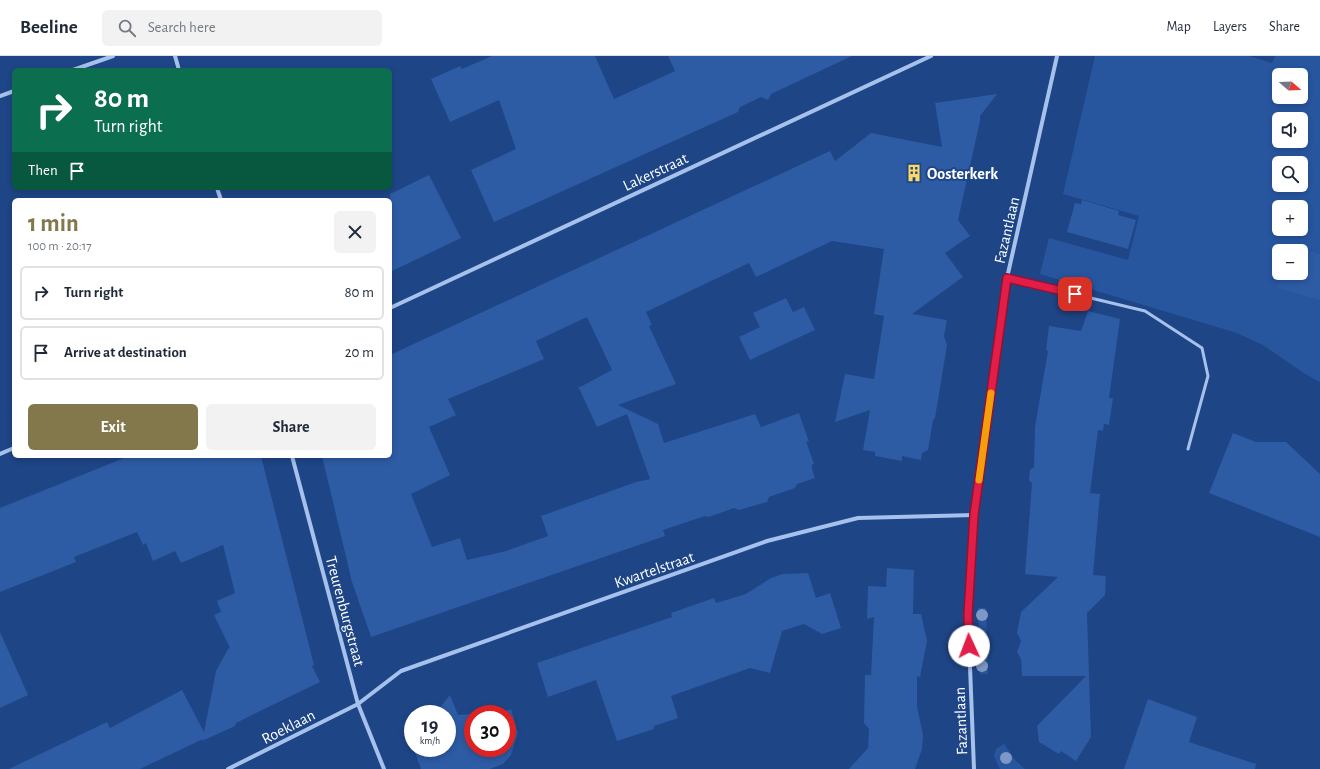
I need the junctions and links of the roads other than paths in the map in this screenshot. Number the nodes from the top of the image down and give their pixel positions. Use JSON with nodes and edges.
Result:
{"nodes":[{"id":1,"x":113,"y":56,"type":"edge"},
{"id":2,"x":175,"y":56,"type":"edge"},
{"id":3,"x":931,"y":56,"type":"edge"},
{"id":4,"x":1057,"y":56,"type":"edge"},
{"id":5,"x":79,"y":68,"type":"edge"},
{"id":6,"x":178,"y":68,"type":"edge"},
{"id":7,"x":12,"y":92,"type":"edge"},
{"id":8,"x":0,"y":96,"type":"edge"},
{"id":9,"x":1007,"y":278,"type":"junction"},
{"id":10,"x":392,"y":307,"type":"edge"},
{"id":11,"x":12,"y":449,"type":"edge"},
{"id":12,"x":1188,"y":449,"type":"dead end"},
{"id":13,"x":0,"y":454,"type":"edge"},
{"id":14,"x":293,"y":458,"type":"edge"},
{"id":15,"x":974,"y":515,"type":"junction"},
{"id":16,"x":358,"y":704,"type":"junction"},
{"id":17,"x":228,"y":769,"type":"edge"},
{"id":18,"x":384,"y":769,"type":"edge"},
{"id":19,"x":974,"y":769,"type":"edge"}],
"edges":[{"from":1,"to":5,"type":"street"},
{"from":2,"to":6,"type":"street"},
{"from":3,"to":10,"type":"street","name":"Lakerstraat"},
{"from":4,"to":9,"type":"street","name":"Fazantlaan"},
{"from":7,"to":8,"type":"street"},
{"from":9,"to":12,"type":"lane"},
{"from":9,"to":15,"type":"street","name":"Fazantlaan"},
{"from":11,"to":13,"type":"street"},
{"from":14,"to":16,"type":"street","name":"Treurenburgstraat"},
{"from":15,"to":16,"type":"street","name":"Kwartelstraat"},
{"from":15,"to":19,"type":"street","name":"Fazantlaan"},
{"from":16,"to":17,"type":"street","name":"Roeklaan"},
{"from":16,"to":18,"type":"street","name":"Treurenburgstraat"}]}
